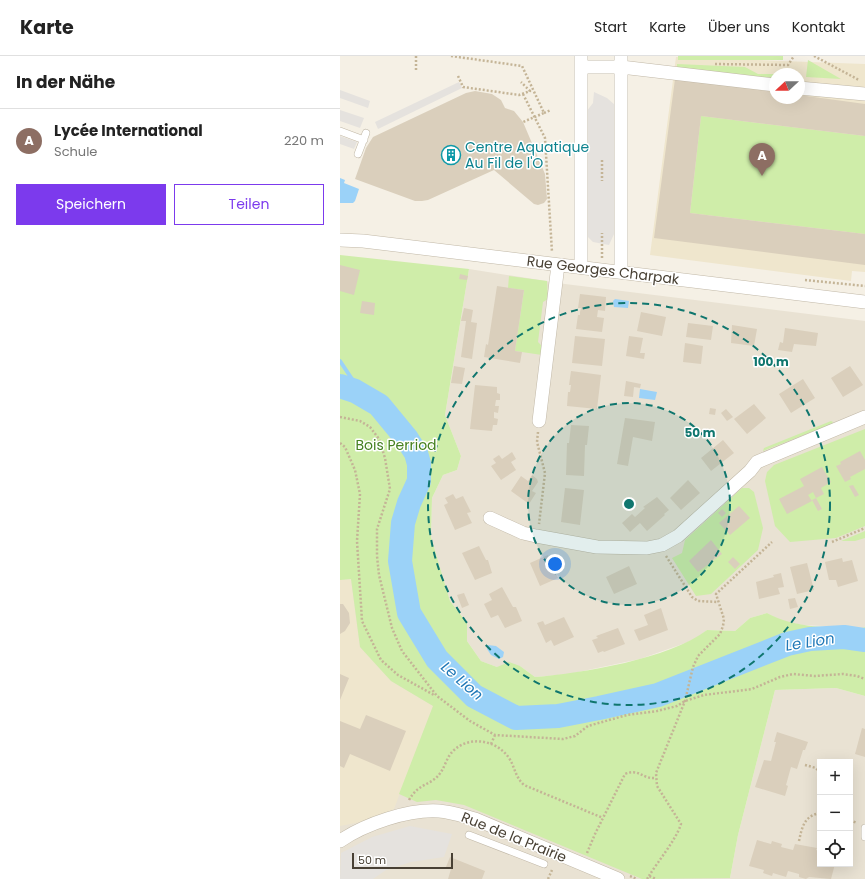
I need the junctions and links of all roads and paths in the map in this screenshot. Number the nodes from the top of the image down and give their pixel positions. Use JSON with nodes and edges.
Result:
{"nodes":[{"id":1,"x":416,"y":56,"type":"edge"},
{"id":2,"x":450,"y":56,"type":"edge"},
{"id":3,"x":814,"y":56,"type":"edge"},
{"id":4,"x":581,"y":61,"type":"edge"},
{"id":5,"x":621,"y":62,"type":"edge"},
{"id":6,"x":416,"y":70,"type":"dead end"},
{"id":7,"x":458,"y":76,"type":"dead end"},
{"id":8,"x":521,"y":82,"type":"dead end"},
{"id":9,"x":865,"y":83,"type":"edge"},
{"id":10,"x":769,"y":84,"type":"edge"},
{"id":11,"x":805,"y":89,"type":"edge"},
{"id":12,"x":523,"y":94,"type":"junction"},
{"id":13,"x":865,"y":94,"type":"edge"},
{"id":14,"x":551,"y":110,"type":"dead end"},
{"id":15,"x":544,"y":113,"type":"junction"},
{"id":16,"x":534,"y":117,"type":"junction"},
{"id":17,"x":523,"y":122,"type":"dead end"},
{"id":18,"x":340,"y":131,"type":"edge"},
{"id":19,"x":358,"y":154,"type":"dead end"},
{"id":20,"x":602,"y":160,"type":"dead end"},
{"id":21,"x":602,"y":181,"type":"dead end"},
{"id":22,"x":340,"y":240,"type":"edge"},
{"id":23,"x":552,"y":252,"type":"dead end"},
{"id":24,"x":558,"y":265,"type":"junction"},
{"id":25,"x":581,"y":267,"type":"junction"},
{"id":26,"x":621,"y":272,"type":"junction"},
{"id":27,"x":865,"y":302,"type":"edge"},
{"id":28,"x":340,"y":417,"type":"edge"},
{"id":29,"x":865,"y":418,"type":"edge"},
{"id":30,"x":539,"y":421,"type":"joint"},
{"id":31,"x":340,"y":443,"type":"edge"},
{"id":32,"x":490,"y":518,"type":"dead end"},
{"id":33,"x":865,"y":528,"type":"edge"},
{"id":34,"x":536,"y":536,"type":"junction"},
{"id":35,"x":772,"y":542,"type":"dead end"},
{"id":36,"x":832,"y":542,"type":"dead end"},
{"id":37,"x":662,"y":545,"type":"junction"},
{"id":38,"x":718,"y":602,"type":"junction"},
{"id":39,"x":865,"y":679,"type":"edge"},
{"id":40,"x":437,"y":696,"type":"junction"},
{"id":41,"x":685,"y":701,"type":"junction"},
{"id":42,"x":494,"y":734,"type":"junction"},
{"id":43,"x":491,"y":744,"type":"junction"},
{"id":44,"x":805,"y":764,"type":"dead end"},
{"id":45,"x":817,"y":769,"type":"edge"},
{"id":46,"x":655,"y":778,"type":"junction"},
{"id":47,"x":407,"y":804,"type":"dead end"},
{"id":48,"x":817,"y":814,"type":"edge"},
{"id":49,"x":603,"y":818,"type":"junction"},
{"id":50,"x":865,"y":828,"type":"edge"},
{"id":51,"x":469,"y":835,"type":"dead end"},
{"id":52,"x":865,"y":837,"type":"edge"},
{"id":53,"x":340,"y":841,"type":"edge"},
{"id":54,"x":799,"y":841,"type":"dead end"},
{"id":55,"x":544,"y":864,"type":"dead end"},
{"id":56,"x":583,"y":864,"type":"junction"},
{"id":57,"x":648,"y":878,"type":"edge"},
{"id":58,"x":618,"y":879,"type":"edge"},
{"id":59,"x":656,"y":879,"type":"edge"}],
"edges":[{"from":1,"to":6,"type":"path"},
{"from":2,"to":15,"type":"path"},
{"from":3,"to":9,"type":"path"},
{"from":4,"to":5,"type":"street"},
{"from":4,"to":25,"type":"street"},
{"from":5,"to":10,"type":"street"},
{"from":5,"to":26,"type":"street"},
{"from":7,"to":12,"type":"path"},
{"from":8,"to":12,"type":"path"},
{"from":11,"to":13,"type":"street"},
{"from":12,"to":16,"type":"path"},
{"from":14,"to":15,"type":"path"},
{"from":15,"to":16,"type":"path"},
{"from":16,"to":17,"type":"path"},
{"from":16,"to":23,"type":"path"},
{"from":18,"to":19,"type":"lane"},
{"from":20,"to":21,"type":"path"},
{"from":22,"to":24,"type":"street","name":"Rue Georges Charpak"},
{"from":24,"to":25,"type":"street","name":"Rue Georges Charpak"},
{"from":24,"to":30,"type":"street"},
{"from":25,"to":26,"type":"street","name":"Rue Georges Charpak"},
{"from":26,"to":27,"type":"street","name":"Rue Georges Charpak"},
{"from":28,"to":40,"type":"path"},
{"from":29,"to":37,"type":"street"},
{"from":30,"to":34,"type":"path"},
{"from":31,"to":40,"type":"path"},
{"from":32,"to":34,"type":"street"},
{"from":33,"to":36,"type":"path"},
{"from":34,"to":37,"type":"street"},
{"from":35,"to":38,"type":"path"},
{"from":37,"to":38,"type":"path"},
{"from":38,"to":41,"type":"path"},
{"from":39,"to":41,"type":"path"},
{"from":40,"to":42,"type":"path"},
{"from":41,"to":42,"type":"path"},
{"from":41,"to":46,"type":"path"},
{"from":42,"to":43,"type":"path"},
{"from":43,"to":47,"type":"path"},
{"from":43,"to":49,"type":"path"},
{"from":44,"to":45,"type":"path"},
{"from":46,"to":49,"type":"path"},
{"from":46,"to":57,"type":"path"},
{"from":48,"to":54,"type":"path"},
{"from":49,"to":56,"type":"path"},
{"from":50,"to":52,"type":"lane"},
{"from":51,"to":55,"type":"lane"},
{"from":53,"to":56,"type":"street","name":"Rue de la Prairie"},
{"from":56,"to":58,"type":"street","name":"Rue de la Prairie"},
{"from":57,"to":59,"type":"path"}]}
